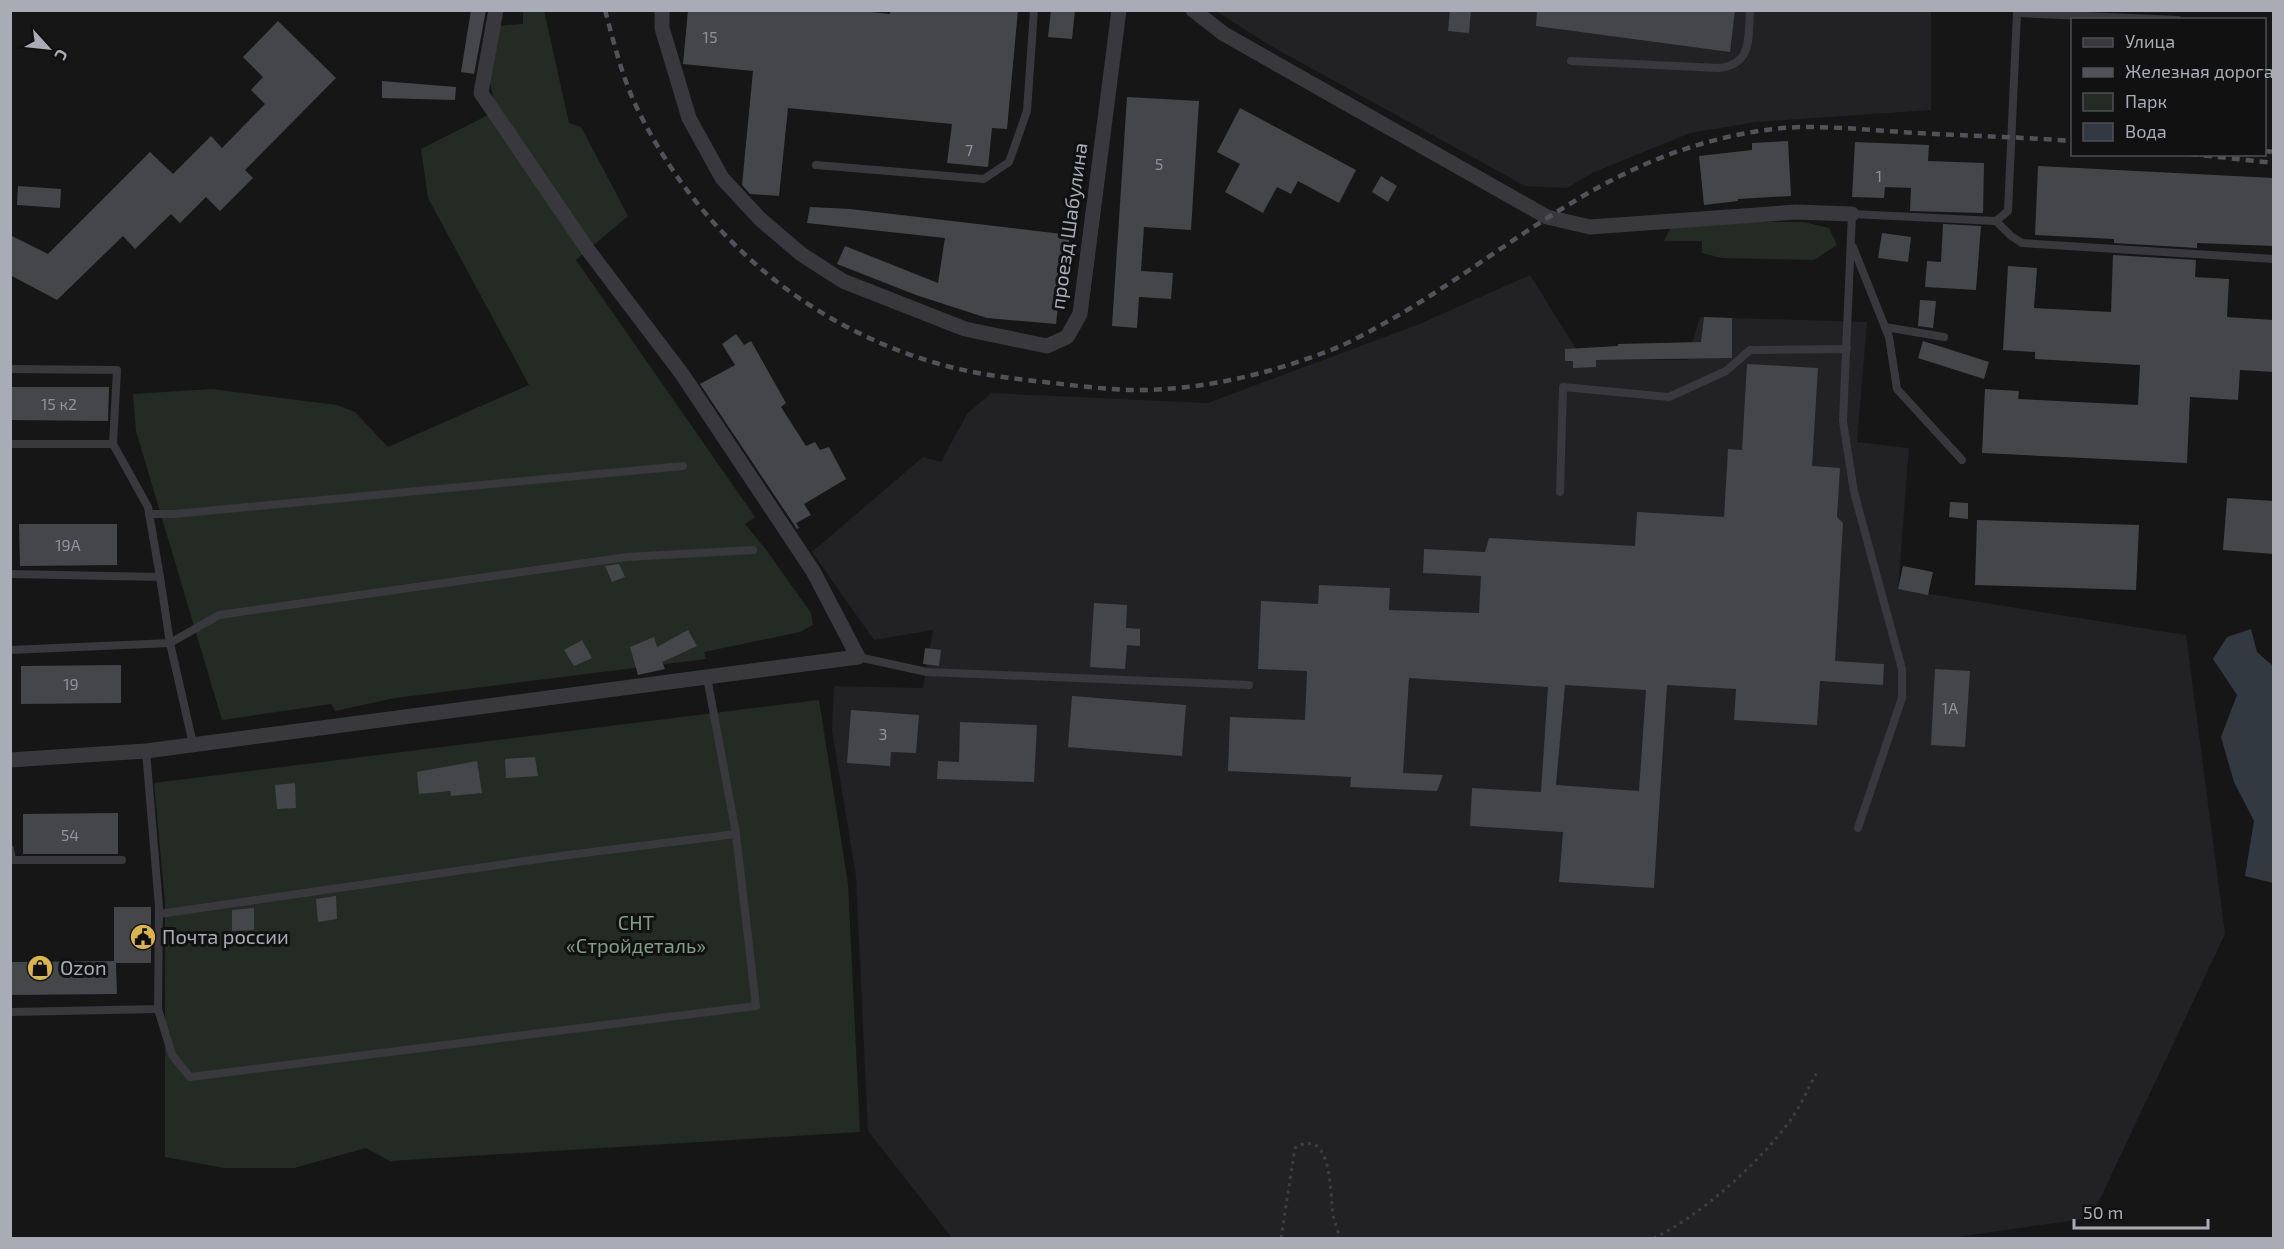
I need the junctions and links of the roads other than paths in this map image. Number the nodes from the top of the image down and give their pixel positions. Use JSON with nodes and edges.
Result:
{"nodes":[{"id":1,"x":496,"y":10,"type":"edge"},
{"id":2,"x":662,"y":10,"type":"edge"},
{"id":3,"x":1035,"y":10,"type":"edge"},
{"id":4,"x":1119,"y":10,"type":"edge"},
{"id":5,"x":1193,"y":10,"type":"edge"},
{"id":6,"x":1750,"y":10,"type":"edge"},
{"id":7,"x":2132,"y":18,"type":"edge"},
{"id":8,"x":1571,"y":61,"type":"dead end"},
{"id":9,"x":816,"y":165,"type":"dead end"},
{"id":10,"x":1852,"y":214,"type":"junction"},
{"id":11,"x":1996,"y":221,"type":"junction"},
{"id":12,"x":1851,"y":243,"type":"junction"},
{"id":13,"x":2274,"y":259,"type":"edge"},
{"id":14,"x":1885,"y":327,"type":"junction"},
{"id":15,"x":1944,"y":337,"type":"dead end"},
{"id":16,"x":1846,"y":349,"type":"junction"},
{"id":17,"x":10,"y":369,"type":"edge"},
{"id":18,"x":10,"y":444,"type":"edge"},
{"id":19,"x":113,"y":444,"type":"junction"},
{"id":20,"x":1962,"y":460,"type":"dead end"},
{"id":21,"x":683,"y":466,"type":"dead end"},
{"id":22,"x":1560,"y":492,"type":"dead end"},
{"id":23,"x":149,"y":514,"type":"junction"},
{"id":24,"x":753,"y":550,"type":"dead end"},
{"id":25,"x":10,"y":574,"type":"edge"},
{"id":26,"x":160,"y":577,"type":"junction"},
{"id":27,"x":170,"y":644,"type":"junction"},
{"id":28,"x":10,"y":650,"type":"edge"},
{"id":29,"x":858,"y":657,"type":"junction"},
{"id":30,"x":707,"y":677,"type":"junction"},
{"id":31,"x":1249,"y":685,"type":"dead end"},
{"id":32,"x":193,"y":744,"type":"junction"},
{"id":33,"x":146,"y":751,"type":"junction"},
{"id":34,"x":10,"y":760,"type":"edge"},
{"id":35,"x":1858,"y":828,"type":"dead end"},
{"id":36,"x":736,"y":834,"type":"junction"},
{"id":37,"x":10,"y":849,"type":"edge"},
{"id":38,"x":122,"y":860,"type":"dead end"},
{"id":39,"x":159,"y":914,"type":"junction"},
{"id":40,"x":158,"y":1009,"type":"junction"},
{"id":41,"x":10,"y":1012,"type":"edge"}],
"edges":[{"from":1,"to":29,"type":"street"},
{"from":2,"to":4,"type":"street","name":"проезд Шабулина"},
{"from":3,"to":9,"type":"lane"},
{"from":5,"to":10,"type":"street"},
{"from":6,"to":8,"type":"lane"},
{"from":7,"to":11,"type":"lane"},
{"from":10,"to":11,"type":"lane"},
{"from":10,"to":12,"type":"lane"},
{"from":11,"to":13,"type":"lane"},
{"from":12,"to":14,"type":"lane"},
{"from":12,"to":16,"type":"lane"},
{"from":14,"to":15,"type":"lane"},
{"from":14,"to":20,"type":"lane"},
{"from":16,"to":22,"type":"lane"},
{"from":16,"to":35,"type":"lane"},
{"from":17,"to":19,"type":"lane"},
{"from":18,"to":19,"type":"lane"},
{"from":19,"to":23,"type":"lane"},
{"from":21,"to":23,"type":"lane"},
{"from":23,"to":26,"type":"lane"},
{"from":24,"to":27,"type":"lane"},
{"from":25,"to":26,"type":"lane"},
{"from":26,"to":27,"type":"lane"},
{"from":27,"to":28,"type":"lane"},
{"from":27,"to":32,"type":"lane"},
{"from":29,"to":30,"type":"street"},
{"from":29,"to":31,"type":"lane"},
{"from":30,"to":32,"type":"street"},
{"from":30,"to":36,"type":"lane"},
{"from":32,"to":33,"type":"street"},
{"from":33,"to":34,"type":"street"},
{"from":33,"to":39,"type":"lane"},
{"from":36,"to":39,"type":"lane"},
{"from":36,"to":40,"type":"lane"},
{"from":37,"to":38,"type":"lane"},
{"from":39,"to":40,"type":"lane"},
{"from":40,"to":41,"type":"lane"}]}
